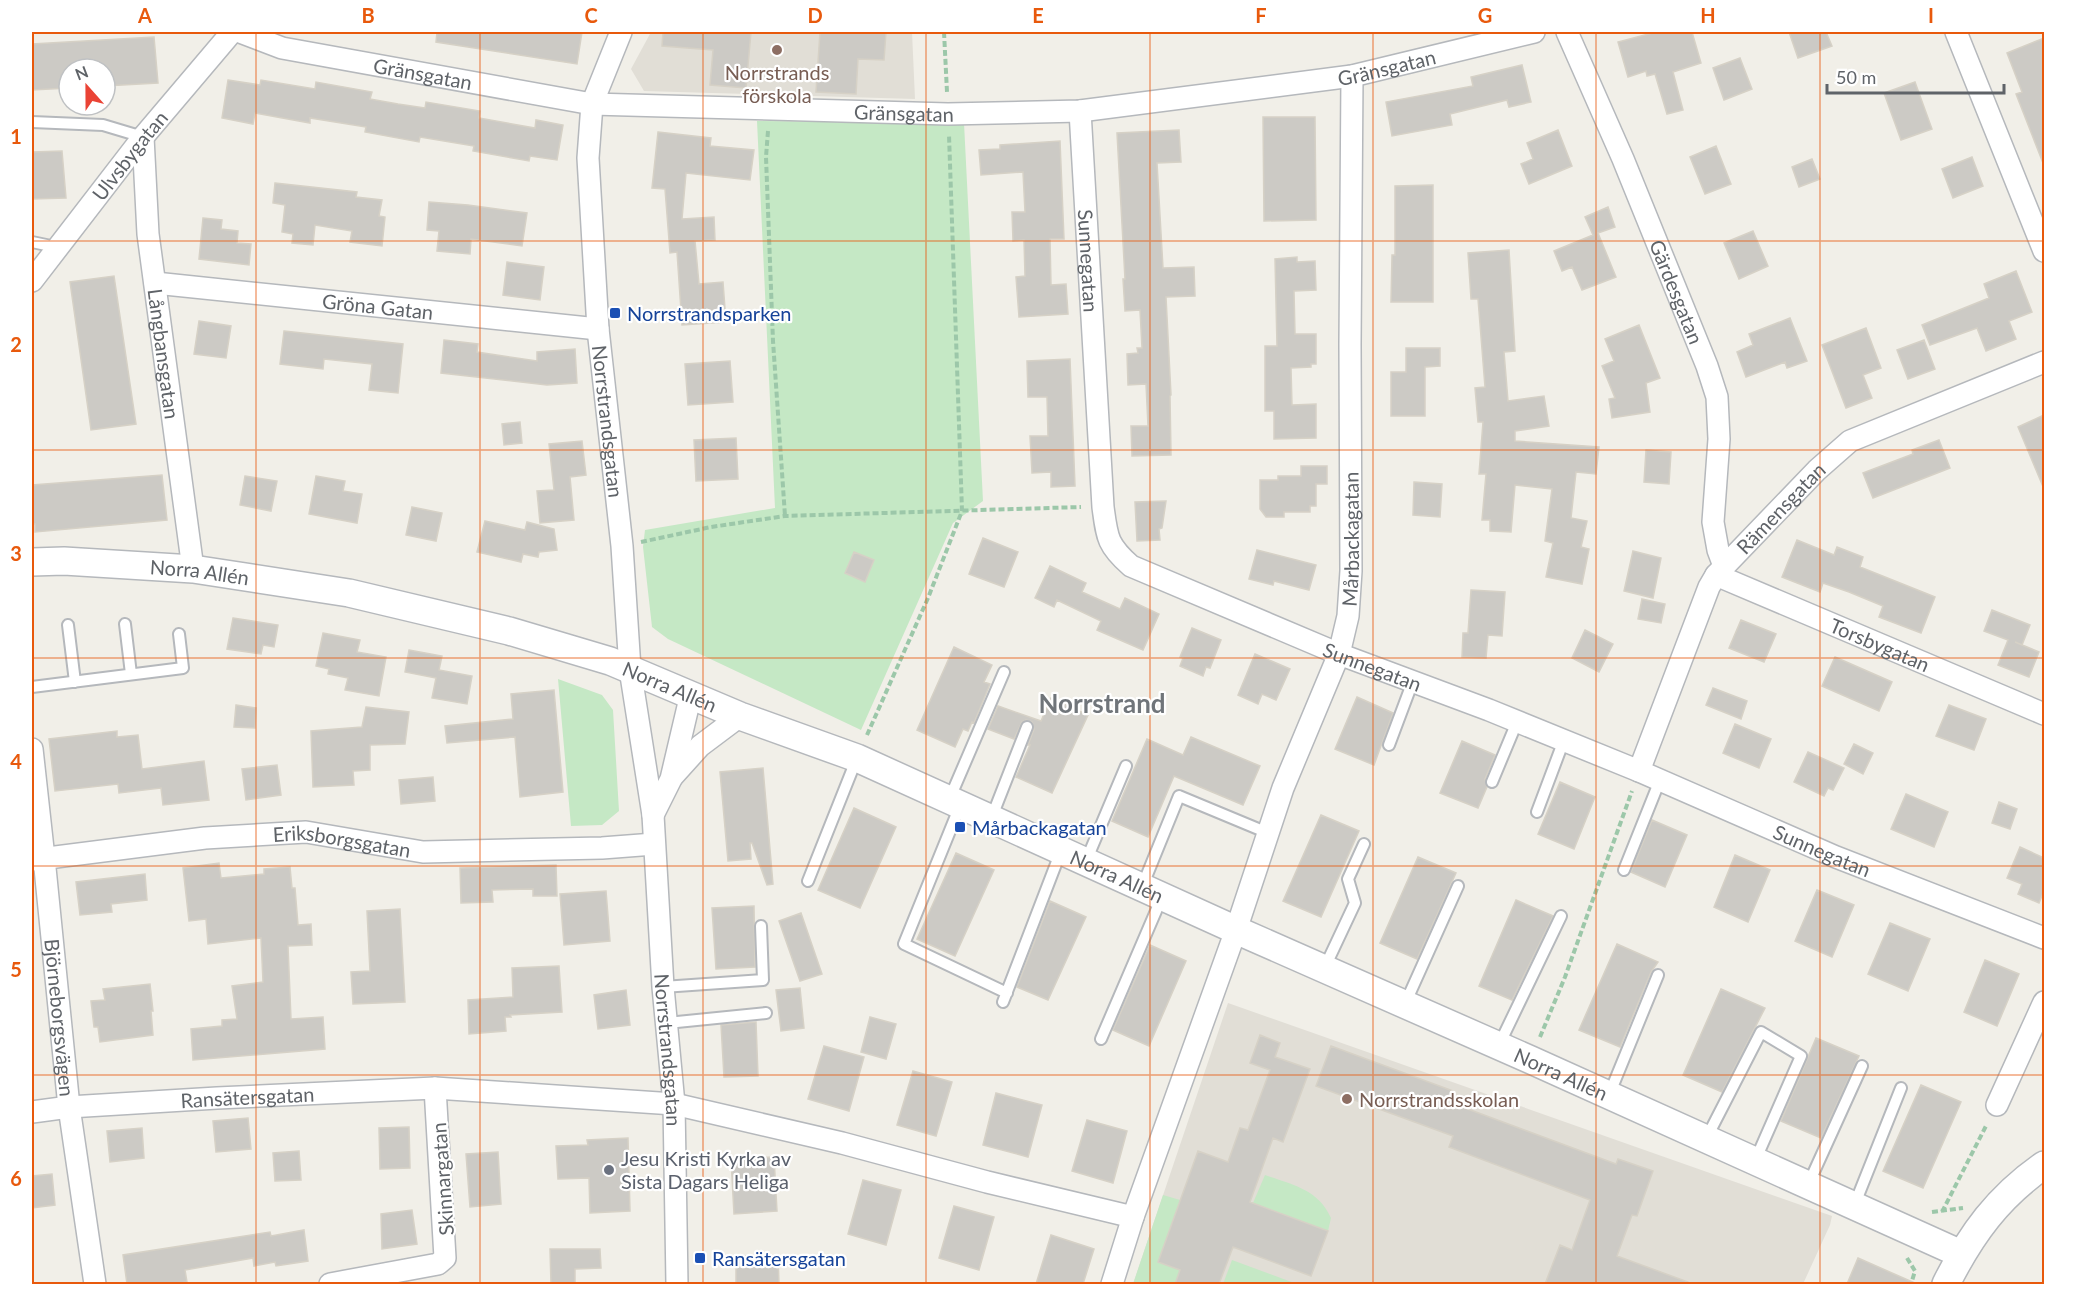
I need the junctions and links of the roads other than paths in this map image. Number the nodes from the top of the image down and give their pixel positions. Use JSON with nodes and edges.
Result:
{"nodes":[{"id":1,"x":232,"y":32,"type":"edge"},
{"id":2,"x":240,"y":32,"type":"edge"},
{"id":3,"x":621,"y":32,"type":"edge"},
{"id":4,"x":1534,"y":32,"type":"edge"},
{"id":5,"x":1567,"y":32,"type":"edge"},
{"id":6,"x":1956,"y":32,"type":"edge"},
{"id":7,"x":1352,"y":75,"type":"junction"},
{"id":8,"x":592,"y":104,"type":"junction"},
{"id":9,"x":1080,"y":111,"type":"junction"},
{"id":10,"x":32,"y":122,"type":"edge"},
{"id":11,"x":143,"y":137,"type":"junction"},
{"id":12,"x":32,"y":242,"type":"edge"},
{"id":13,"x":56,"y":247,"type":"junction"},
{"id":14,"x":2044,"y":250,"type":"edge"},
{"id":15,"x":32,"y":281,"type":"edge"},
{"id":16,"x":155,"y":283,"type":"junction"},
{"id":17,"x":598,"y":329,"type":"junction"},
{"id":18,"x":2044,"y":362,"type":"edge"},
{"id":19,"x":32,"y":562,"type":"edge"},
{"id":20,"x":194,"y":569,"type":"junction"},
{"id":21,"x":1720,"y":570,"type":"junction"},
{"id":22,"x":125,"y":624,"type":"dead end"},
{"id":23,"x":68,"y":625,"type":"dead end"},
{"id":24,"x":178,"y":634,"type":"dead end"},
{"id":25,"x":1339,"y":654,"type":"junction"},
{"id":26,"x":630,"y":669,"type":"junction"},
{"id":27,"x":1004,"y":672,"type":"dead end"},
{"id":28,"x":131,"y":674,"type":"junction"},
{"id":29,"x":1413,"y":681,"type":"junction"},
{"id":30,"x":75,"y":682,"type":"junction"},
{"id":31,"x":32,"y":687,"type":"edge"},
{"id":32,"x":691,"y":694,"type":"junction"},
{"id":33,"x":2044,"y":714,"type":"edge"},
{"id":34,"x":740,"y":716,"type":"junction"},
{"id":35,"x":1517,"y":722,"type":"junction"},
{"id":36,"x":1027,"y":728,"type":"dead end"},
{"id":37,"x":1564,"y":740,"type":"junction"},
{"id":38,"x":1389,"y":745,"type":"dead end"},
{"id":39,"x":32,"y":749,"type":"edge"},
{"id":40,"x":857,"y":758,"type":"junction"},
{"id":41,"x":1126,"y":766,"type":"dead end"},
{"id":42,"x":1639,"y":771,"type":"junction"},
{"id":43,"x":671,"y":779,"type":"junction"},
{"id":44,"x":1660,"y":780,"type":"junction"},
{"id":45,"x":1492,"y":782,"type":"dead end"},
{"id":46,"x":954,"y":803,"type":"junction"},
{"id":47,"x":1538,"y":812,"type":"dead end"},
{"id":48,"x":653,"y":814,"type":"junction"},
{"id":49,"x":991,"y":819,"type":"junction"},
{"id":50,"x":1268,"y":833,"type":"junction"},
{"id":51,"x":654,"y":844,"type":"junction"},
{"id":52,"x":1364,"y":844,"type":"dead end"},
{"id":53,"x":1061,"y":850,"type":"junction"},
{"id":54,"x":38,"y":859,"type":"edge"},
{"id":55,"x":1086,"y":862,"type":"junction"},
{"id":56,"x":1624,"y":870,"type":"dead end"},
{"id":57,"x":808,"y":881,"type":"dead end"},
{"id":58,"x":1458,"y":886,"type":"dead end"},
{"id":59,"x":1152,"y":892,"type":"junction"},
{"id":60,"x":1560,"y":916,"type":"dead end"},
{"id":61,"x":761,"y":926,"type":"dead end"},
{"id":62,"x":1236,"y":930,"type":"junction"},
{"id":63,"x":2044,"y":938,"type":"edge"},
{"id":64,"x":1324,"y":969,"type":"junction"},
{"id":65,"x":1658,"y":975,"type":"dead end"},
{"id":66,"x":663,"y":987,"type":"junction"},
{"id":67,"x":2044,"y":1002,"type":"edge"},
{"id":68,"x":1405,"y":1004,"type":"junction"},
{"id":69,"x":766,"y":1013,"type":"dead end"},
{"id":70,"x":667,"y":1023,"type":"junction"},
{"id":71,"x":1101,"y":1040,"type":"dead end"},
{"id":72,"x":1499,"y":1045,"type":"junction"},
{"id":73,"x":1862,"y":1066,"type":"dead end"},
{"id":74,"x":435,"y":1088,"type":"junction"},
{"id":75,"x":1901,"y":1088,"type":"dead end"},
{"id":76,"x":1609,"y":1095,"type":"junction"},
{"id":77,"x":674,"y":1104,"type":"junction"},
{"id":78,"x":1997,"y":1105,"type":"road end"},
{"id":79,"x":69,"y":1107,"type":"junction"},
{"id":80,"x":32,"y":1112,"type":"edge"},
{"id":81,"x":1706,"y":1139,"type":"junction"},
{"id":82,"x":1755,"y":1161,"type":"junction"},
{"id":83,"x":2044,"y":1165,"type":"edge"},
{"id":84,"x":1808,"y":1185,"type":"junction"},
{"id":85,"x":1854,"y":1206,"type":"junction"},
{"id":86,"x":1132,"y":1217,"type":"junction"},
{"id":87,"x":1961,"y":1254,"type":"junction"},
{"id":88,"x":95,"y":1284,"type":"edge"},
{"id":89,"x":330,"y":1284,"type":"edge"},
{"id":90,"x":677,"y":1284,"type":"edge"},
{"id":91,"x":1112,"y":1284,"type":"edge"},
{"id":92,"x":1946,"y":1284,"type":"edge"}],
"edges":[{"from":1,"to":11,"type":"street","name":"Ulvsbygatan"},
{"from":2,"to":8,"type":"street","name":"Gränsgatan"},
{"from":3,"to":8,"type":"street","name":"Norrstrandsgatan"},
{"from":4,"to":7,"type":"street","name":"Gränsgatan"},
{"from":5,"to":21,"type":"street","name":"Gärdesgatan"},
{"from":6,"to":14,"type":"street"},
{"from":7,"to":9,"type":"street","name":"Gränsgatan"},
{"from":7,"to":25,"type":"street","name":"Mårbackagatan"},
{"from":8,"to":9,"type":"street","name":"Gränsgatan"},
{"from":8,"to":17,"type":"street","name":"Norrstrandsgatan"},
{"from":9,"to":25,"type":"street","name":"Sunnegatan"},
{"from":10,"to":11,"type":"lane"},
{"from":11,"to":13,"type":"street","name":"Ulvsbygatan"},
{"from":11,"to":16,"type":"street","name":"Långbansgatan"},
{"from":12,"to":13,"type":"lane"},
{"from":13,"to":15,"type":"street","name":"Ulvsbygatan"},
{"from":16,"to":17,"type":"street","name":"Gröna Gatan"},
{"from":16,"to":20,"type":"street","name":"Långbansgatan"},
{"from":17,"to":26,"type":"street","name":"Norrstrandsgatan"},
{"from":18,"to":21,"type":"street","name":"Rämensgatan"},
{"from":19,"to":20,"type":"street","name":"Norra Allén"},
{"from":20,"to":26,"type":"street","name":"Norra Allén"},
{"from":21,"to":33,"type":"street","name":"Torsbygatan"},
{"from":21,"to":42,"type":"street","name":"Rämensgatan"},
{"from":22,"to":28,"type":"lane"},
{"from":23,"to":30,"type":"lane"},
{"from":24,"to":28,"type":"lane"},
{"from":25,"to":29,"type":"street","name":"Sunnegatan"},
{"from":25,"to":50,"type":"street","name":"Mårbackagatan"},
{"from":26,"to":32,"type":"street","name":"Norra Allén"},
{"from":26,"to":48,"type":"street","name":"Norrstrandsgatan"},
{"from":27,"to":46,"type":"lane"},
{"from":28,"to":30,"type":"lane"},
{"from":29,"to":35,"type":"street","name":"Sunnegatan"},
{"from":29,"to":38,"type":"lane"},
{"from":30,"to":31,"type":"lane"},
{"from":32,"to":34,"type":"street","name":"Norra Allén"},
{"from":32,"to":43,"type":"street","name":"Norrstrandsgatan"},
{"from":34,"to":40,"type":"street","name":"Norra Allén"},
{"from":34,"to":43,"type":"street","name":"Norrstrandsgatan"},
{"from":35,"to":37,"type":"street","name":"Sunnegatan"},
{"from":35,"to":45,"type":"lane"},
{"from":36,"to":49,"type":"lane"},
{"from":37,"to":42,"type":"street","name":"Sunnegatan"},
{"from":37,"to":47,"type":"lane"},
{"from":39,"to":54,"type":"street","name":"Björneborgsvägen"},
{"from":40,"to":46,"type":"street","name":"Norra Allén"},
{"from":40,"to":57,"type":"lane"},
{"from":41,"to":55,"type":"lane"},
{"from":42,"to":44,"type":"street","name":"Sunnegatan"},
{"from":43,"to":48,"type":"street","name":"Norrstrandsgatan"},
{"from":44,"to":56,"type":"lane"},
{"from":44,"to":63,"type":"street","name":"Sunnegatan"},
{"from":46,"to":49,"type":"street","name":"Norra Allén"},
{"from":46,"to":53,"type":"lane"},
{"from":48,"to":51,"type":"street","name":"Norrstrandsgatan"},
{"from":49,"to":53,"type":"street","name":"Norra Allén"},
{"from":50,"to":59,"type":"lane"},
{"from":50,"to":62,"type":"street","name":"Mårbackagatan"},
{"from":51,"to":54,"type":"street","name":"Eriksborgsgatan"},
{"from":51,"to":66,"type":"street","name":"Norrstrandsgatan"},
{"from":52,"to":64,"type":"lane"},
{"from":53,"to":55,"type":"street","name":"Norra Allén"},
{"from":54,"to":79,"type":"street","name":"Björneborgsvägen"},
{"from":55,"to":59,"type":"street","name":"Norra Allén"},
{"from":58,"to":68,"type":"lane"},
{"from":59,"to":62,"type":"street","name":"Norra Allén"},
{"from":59,"to":71,"type":"lane"},
{"from":60,"to":72,"type":"lane"},
{"from":61,"to":66,"type":"lane"},
{"from":62,"to":64,"type":"street","name":"Norra Allén"},
{"from":62,"to":86,"type":"street","name":"Mårbackagatan"},
{"from":64,"to":68,"type":"street","name":"Norra Allén"},
{"from":65,"to":76,"type":"lane"},
{"from":66,"to":70,"type":"street","name":"Norrstrandsgatan"},
{"from":67,"to":78,"type":"street"},
{"from":68,"to":72,"type":"street","name":"Norra Allén"},
{"from":69,"to":70,"type":"lane"},
{"from":70,"to":77,"type":"street","name":"Norrstrandsgatan"},
{"from":72,"to":76,"type":"street","name":"Norra Allén"},
{"from":73,"to":84,"type":"lane"},
{"from":74,"to":77,"type":"street","name":"Ransätersgatan"},
{"from":74,"to":79,"type":"street","name":"Ransätersgatan"},
{"from":74,"to":89,"type":"street","name":"Skinnargatan"},
{"from":75,"to":85,"type":"lane"},
{"from":76,"to":81,"type":"street","name":"Norra Allén"},
{"from":77,"to":86,"type":"street","name":"Ransätersgatan"},
{"from":77,"to":90,"type":"street","name":"Norrstrandsgatan"},
{"from":79,"to":80,"type":"street","name":"Ransätersgatan"},
{"from":79,"to":88,"type":"street","name":"Björneborgsvägen"},
{"from":81,"to":82,"type":"street","name":"Norra Allén"},
{"from":81,"to":82,"type":"lane"},
{"from":82,"to":84,"type":"street","name":"Norra Allén"},
{"from":83,"to":87,"type":"street"},
{"from":84,"to":85,"type":"street","name":"Norra Allén"},
{"from":85,"to":87,"type":"street","name":"Norra Allén"},
{"from":86,"to":91,"type":"street","name":"Mårbackagatan"},
{"from":87,"to":92,"type":"street"}]}
